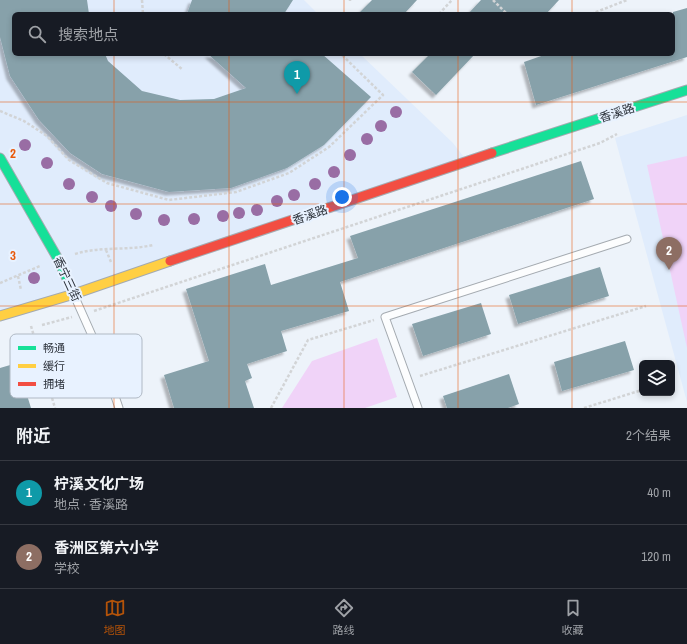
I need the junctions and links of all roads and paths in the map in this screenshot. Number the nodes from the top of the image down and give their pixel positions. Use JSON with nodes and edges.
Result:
{"nodes":[{"id":1,"x":142,"y":0,"type":"edge"},
{"id":2,"x":452,"y":0,"type":"edge"},
{"id":3,"x":493,"y":0,"type":"edge"},
{"id":4,"x":627,"y":0,"type":"edge"},
{"id":5,"x":143,"y":12,"type":"edge"},
{"id":6,"x":441,"y":12,"type":"edge"},
{"id":7,"x":505,"y":12,"type":"edge"},
{"id":8,"x":596,"y":12,"type":"edge"},
{"id":9,"x":166,"y":56,"type":"edge"},
{"id":10,"x":343,"y":56,"type":"edge"},
{"id":11,"x":183,"y":70,"type":"dead end"},
{"id":12,"x":687,"y":90,"type":"edge"},
{"id":13,"x":0,"y":112,"type":"edge"},
{"id":14,"x":620,"y":133,"type":"dead end"},
{"id":15,"x":0,"y":158,"type":"edge"},
{"id":16,"x":627,"y":239,"type":"dead end"},
{"id":17,"x":18,"y":276,"type":"dead end"},
{"id":18,"x":74,"y":294,"type":"junction"},
{"id":19,"x":646,"y":306,"type":"dead end"},
{"id":20,"x":25,"y":309,"type":"junction"},
{"id":21,"x":83,"y":314,"type":"junction"},
{"id":22,"x":0,"y":316,"type":"edge"},
{"id":23,"x":385,"y":317,"type":"junction"},
{"id":24,"x":31,"y":328,"type":"junction"},
{"id":25,"x":25,"y":330,"type":"dead end"},
{"id":26,"x":33,"y":334,"type":"edge"},
{"id":27,"x":92,"y":334,"type":"edge"},
{"id":28,"x":408,"y":380,"type":"junction"},
{"id":29,"x":639,"y":391,"type":"edge"},
{"id":30,"x":52,"y":398,"type":"edge"},
{"id":31,"x":115,"y":398,"type":"edge"},
{"id":32,"x":55,"y":408,"type":"edge"},
{"id":33,"x":118,"y":408,"type":"edge"},
{"id":34,"x":272,"y":408,"type":"edge"},
{"id":35,"x":418,"y":408,"type":"edge"},
{"id":36,"x":584,"y":408,"type":"edge"}],
"edges":[{"from":1,"to":5,"type":"path"},
{"from":2,"to":6,"type":"path"},
{"from":3,"to":7,"type":"path"},
{"from":4,"to":8,"type":"path"},
{"from":9,"to":11,"type":"path"},
{"from":10,"to":13,"type":"path"},
{"from":12,"to":18,"type":"street","name":"香溪路"},
{"from":14,"to":21,"type":"path"},
{"from":15,"to":18,"type":"street","name":"香宁三街"},
{"from":16,"to":23,"type":"lane"},
{"from":17,"to":20,"type":"path"},
{"from":18,"to":20,"type":"street","name":"香溪路"},
{"from":18,"to":21,"type":"lane","name":"香宁三街"},
{"from":19,"to":28,"type":"path"},
{"from":20,"to":22,"type":"street","name":"香溪路"},
{"from":20,"to":24,"type":"path"},
{"from":21,"to":24,"type":"path"},
{"from":21,"to":27,"type":"lane","name":"香宁三街"},
{"from":23,"to":28,"type":"lane"},
{"from":23,"to":34,"type":"path"},
{"from":24,"to":25,"type":"path"},
{"from":24,"to":26,"type":"path"},
{"from":28,"to":35,"type":"lane"},
{"from":29,"to":36,"type":"path"},
{"from":30,"to":32,"type":"path"},
{"from":31,"to":33,"type":"lane","name":"香宁三街"}]}
